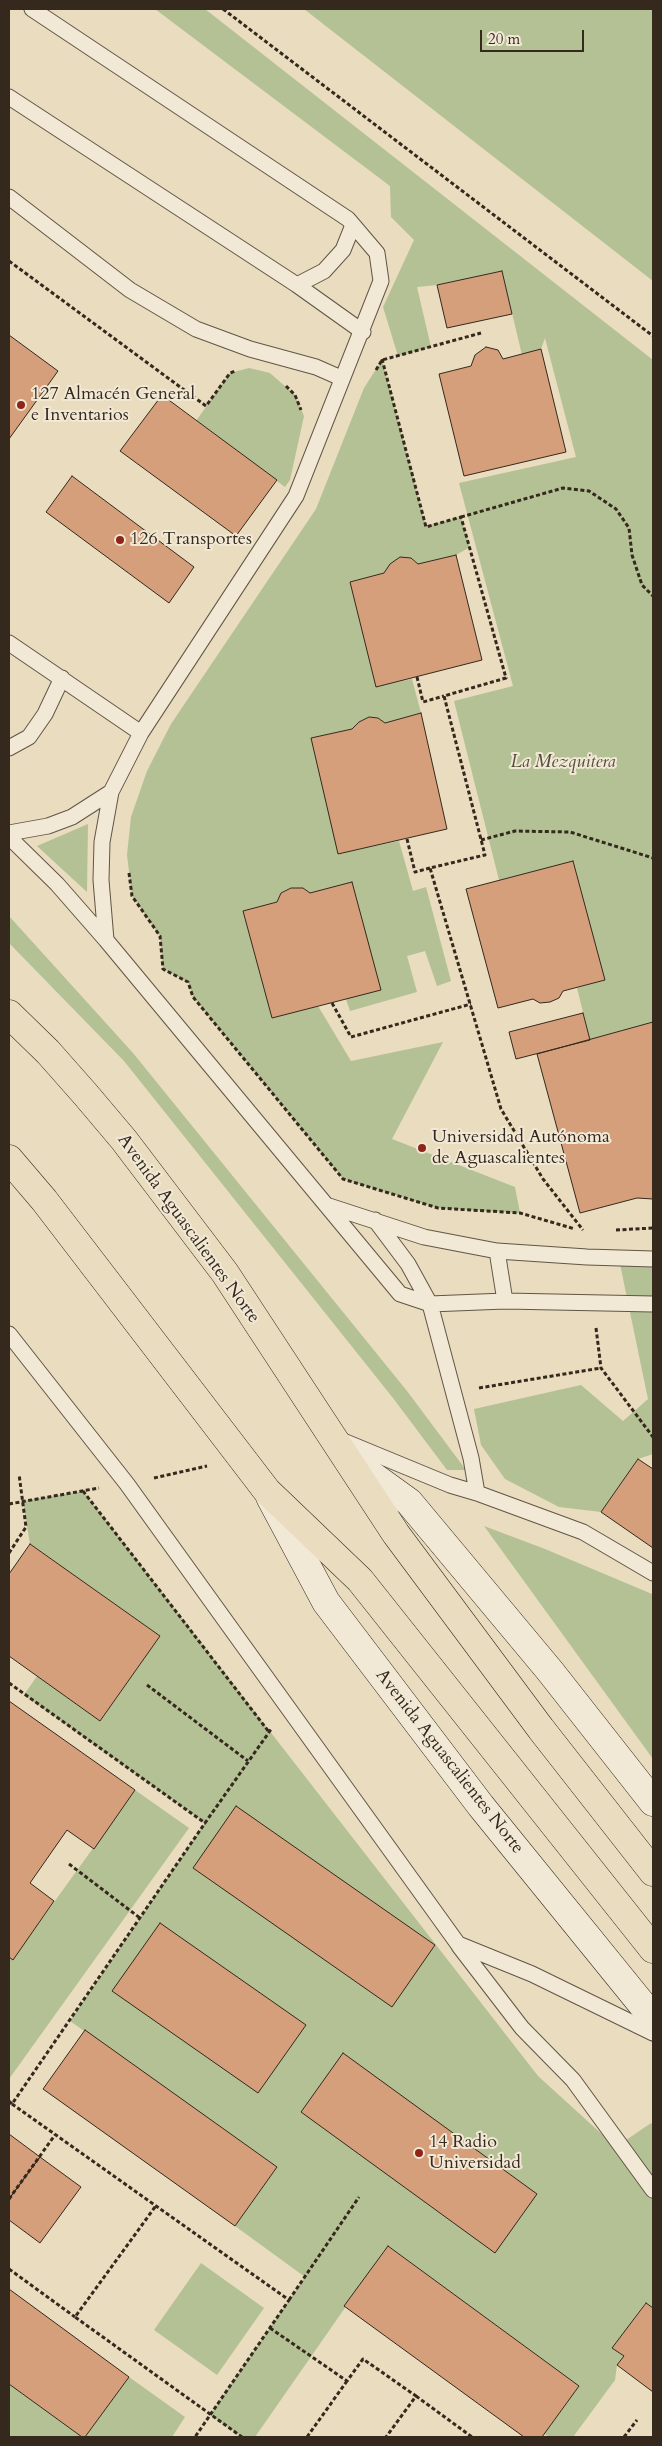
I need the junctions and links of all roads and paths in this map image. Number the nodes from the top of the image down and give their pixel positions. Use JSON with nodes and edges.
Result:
{"nodes":[{"id":1,"x":32,"y":9,"type":"edge"},
{"id":2,"x":223,"y":9,"type":"edge"},
{"id":3,"x":9,"y":97,"type":"edge"},
{"id":4,"x":9,"y":197,"type":"edge"},
{"id":5,"x":353,"y":225,"type":"junction"},
{"id":6,"x":9,"y":261,"type":"edge"},
{"id":7,"x":296,"y":285,"type":"junction"},
{"id":8,"x":364,"y":328,"type":"junction"},
{"id":9,"x":481,"y":333,"type":"dead end"},
{"id":10,"x":653,"y":336,"type":"edge"},
{"id":11,"x":382,"y":360,"type":"junction"},
{"id":12,"x":240,"y":370,"type":"dead end"},
{"id":13,"x":373,"y":374,"type":"dead end"},
{"id":14,"x":341,"y":378,"type":"junction"},
{"id":15,"x":282,"y":383,"type":"dead end"},
{"id":16,"x":304,"y":416,"type":"dead end"},
{"id":17,"x":462,"y":517,"type":"junction"},
{"id":18,"x":653,"y":596,"type":"edge"},
{"id":19,"x":9,"y":643,"type":"edge"},
{"id":20,"x":417,"y":677,"type":"dead end"},
{"id":21,"x":62,"y":678,"type":"junction"},
{"id":22,"x":444,"y":696,"type":"junction"},
{"id":23,"x":141,"y":733,"type":"junction"},
{"id":24,"x":9,"y":748,"type":"edge"},
{"id":25,"x":111,"y":792,"type":"junction"},
{"id":26,"x":9,"y":833,"type":"edge"},
{"id":27,"x":9,"y":837,"type":"edge"},
{"id":28,"x":407,"y":838,"type":"dead end"},
{"id":29,"x":481,"y":840,"type":"junction"},
{"id":30,"x":653,"y":858,"type":"edge"},
{"id":31,"x":430,"y":868,"type":"junction"},
{"id":32,"x":129,"y":871,"type":"dead end"},
{"id":33,"x":106,"y":940,"type":"junction"},
{"id":34,"x":332,"y":1003,"type":"dead end"},
{"id":35,"x":470,"y":1004,"type":"junction"},
{"id":36,"x":9,"y":1014,"type":"edge"},
{"id":37,"x":9,"y":1159,"type":"edge"},
{"id":38,"x":329,"y":1206,"type":"junction"},
{"id":39,"x":375,"y":1220,"type":"junction"},
{"id":40,"x":497,"y":1251,"type":"junction"},
{"id":41,"x":653,"y":1258,"type":"edge"},
{"id":42,"x":504,"y":1301,"type":"junction"},
{"id":43,"x":430,"y":1304,"type":"junction"},
{"id":44,"x":653,"y":1304,"type":"edge"},
{"id":45,"x":9,"y":1334,"type":"edge"},
{"id":46,"x":472,"y":1389,"type":"dead end"},
{"id":47,"x":653,"y":1437,"type":"edge"},
{"id":48,"x":342,"y":1448,"type":"junction"},
{"id":49,"x":19,"y":1474,"type":"dead end"},
{"id":50,"x":83,"y":1491,"type":"dead end"},
{"id":51,"x":267,"y":1491,"type":"junction"},
{"id":52,"x":477,"y":1493,"type":"junction"},
{"id":53,"x":23,"y":1501,"type":"junction"},
{"id":54,"x":9,"y":1504,"type":"edge"},
{"id":55,"x":9,"y":1553,"type":"edge"},
{"id":56,"x":653,"y":1573,"type":"edge"},
{"id":57,"x":9,"y":1683,"type":"edge"},
{"id":58,"x":147,"y":1685,"type":"dead end"},
{"id":59,"x":288,"y":1707,"type":"junction"},
{"id":60,"x":269,"y":1732,"type":"junction"},
{"id":61,"x":248,"y":1761,"type":"junction"},
{"id":62,"x":653,"y":1802,"type":"edge"},
{"id":63,"x":205,"y":1823,"type":"junction"},
{"id":64,"x":69,"y":1864,"type":"dead end"},
{"id":65,"x":653,"y":1872,"type":"edge"},
{"id":66,"x":140,"y":1918,"type":"junction"},
{"id":67,"x":458,"y":1944,"type":"junction"},
{"id":68,"x":653,"y":1949,"type":"edge"},
{"id":69,"x":653,"y":2018,"type":"edge"},
{"id":70,"x":653,"y":2033,"type":"edge"},
{"id":71,"x":10,"y":2103,"type":"edge"},
{"id":72,"x":56,"y":2135,"type":"junction"},
{"id":73,"x":653,"y":2190,"type":"edge"},
{"id":74,"x":359,"y":2197,"type":"dead end"},
{"id":75,"x":9,"y":2199,"type":"edge"},
{"id":76,"x":155,"y":2207,"type":"junction"},
{"id":77,"x":9,"y":2269,"type":"edge"},
{"id":78,"x":289,"y":2300,"type":"junction"},
{"id":79,"x":75,"y":2317,"type":"junction"},
{"id":80,"x":270,"y":2328,"type":"junction"},
{"id":81,"x":346,"y":2381,"type":"junction"},
{"id":82,"x":416,"y":2396,"type":"junction"},
{"id":83,"x":210,"y":2415,"type":"junction"},
{"id":84,"x":637,"y":2420,"type":"dead end"},
{"id":85,"x":195,"y":2437,"type":"edge"},
{"id":86,"x":242,"y":2437,"type":"edge"},
{"id":87,"x":306,"y":2437,"type":"edge"},
{"id":88,"x":386,"y":2437,"type":"edge"},
{"id":89,"x":472,"y":2437,"type":"edge"},
{"id":90,"x":624,"y":2437,"type":"edge"}],
"edges":[{"from":1,"to":5,"type":"lane"},
{"from":2,"to":10,"type":"path"},
{"from":3,"to":7,"type":"lane"},
{"from":4,"to":14,"type":"lane"},
{"from":5,"to":7,"type":"lane"},
{"from":5,"to":8,"type":"lane"},
{"from":6,"to":12,"type":"path"},
{"from":7,"to":8,"type":"lane"},
{"from":8,"to":11,"type":"path"},
{"from":8,"to":14,"type":"lane"},
{"from":9,"to":11,"type":"path"},
{"from":11,"to":13,"type":"path"},
{"from":11,"to":17,"type":"path"},
{"from":14,"to":23,"type":"lane"},
{"from":15,"to":16,"type":"path"},
{"from":17,"to":18,"type":"path"},
{"from":17,"to":22,"type":"path"},
{"from":19,"to":21,"type":"lane"},
{"from":20,"to":22,"type":"path"},
{"from":21,"to":23,"type":"lane"},
{"from":21,"to":24,"type":"lane"},
{"from":22,"to":29,"type":"path"},
{"from":23,"to":25,"type":"lane"},
{"from":25,"to":26,"type":"lane"},
{"from":25,"to":33,"type":"lane"},
{"from":27,"to":33,"type":"lane"},
{"from":28,"to":31,"type":"path"},
{"from":29,"to":30,"type":"path"},
{"from":29,"to":31,"type":"path"},
{"from":31,"to":35,"type":"path"},
{"from":32,"to":35,"type":"path"},
{"from":33,"to":38,"type":"lane"},
{"from":34,"to":35,"type":"path"},
{"from":36,"to":48,"type":"main road","name":"Avenida Aguascalientes Norte"},
{"from":37,"to":51,"type":"main road","name":"Avenida Aguascalientes Norte"},
{"from":38,"to":39,"type":"lane"},
{"from":38,"to":43,"type":"lane"},
{"from":39,"to":40,"type":"lane"},
{"from":39,"to":43,"type":"lane"},
{"from":40,"to":41,"type":"lane"},
{"from":40,"to":42,"type":"lane"},
{"from":42,"to":43,"type":"lane"},
{"from":42,"to":44,"type":"lane"},
{"from":43,"to":52,"type":"lane"},
{"from":45,"to":59,"type":"lane"},
{"from":46,"to":47,"type":"path"},
{"from":48,"to":52,"type":"lane"},
{"from":48,"to":62,"type":"street","name":"Avenida Aguascalientes Norte"},
{"from":48,"to":65,"type":"main road","name":"Avenida Aguascalientes Norte"},
{"from":49,"to":53,"type":"path"},
{"from":50,"to":60,"type":"path"},
{"from":51,"to":68,"type":"main road","name":"Avenida Aguascalientes Norte"},
{"from":51,"to":69,"type":"street","name":"Avenida Aguascalientes Norte"},
{"from":52,"to":56,"type":"lane"},
{"from":53,"to":54,"type":"path"},
{"from":53,"to":55,"type":"path"},
{"from":57,"to":63,"type":"path"},
{"from":58,"to":61,"type":"path"},
{"from":59,"to":60,"type":"path"},
{"from":59,"to":67,"type":"lane"},
{"from":60,"to":61,"type":"path"},
{"from":61,"to":63,"type":"path"},
{"from":63,"to":66,"type":"path"},
{"from":64,"to":66,"type":"path"},
{"from":66,"to":71,"type":"path"},
{"from":67,"to":70,"type":"lane"},
{"from":67,"to":73,"type":"lane"},
{"from":71,"to":72,"type":"path"},
{"from":72,"to":75,"type":"path"},
{"from":72,"to":76,"type":"path"},
{"from":74,"to":78,"type":"path"},
{"from":76,"to":78,"type":"path"},
{"from":76,"to":79,"type":"path"},
{"from":77,"to":79,"type":"path"},
{"from":78,"to":80,"type":"path"},
{"from":79,"to":83,"type":"path"},
{"from":80,"to":81,"type":"path"},
{"from":80,"to":83,"type":"path"},
{"from":81,"to":82,"type":"path"},
{"from":81,"to":87,"type":"path"},
{"from":82,"to":88,"type":"path"},
{"from":82,"to":89,"type":"path"},
{"from":83,"to":85,"type":"path"},
{"from":83,"to":86,"type":"path"},
{"from":84,"to":90,"type":"path"}]}
